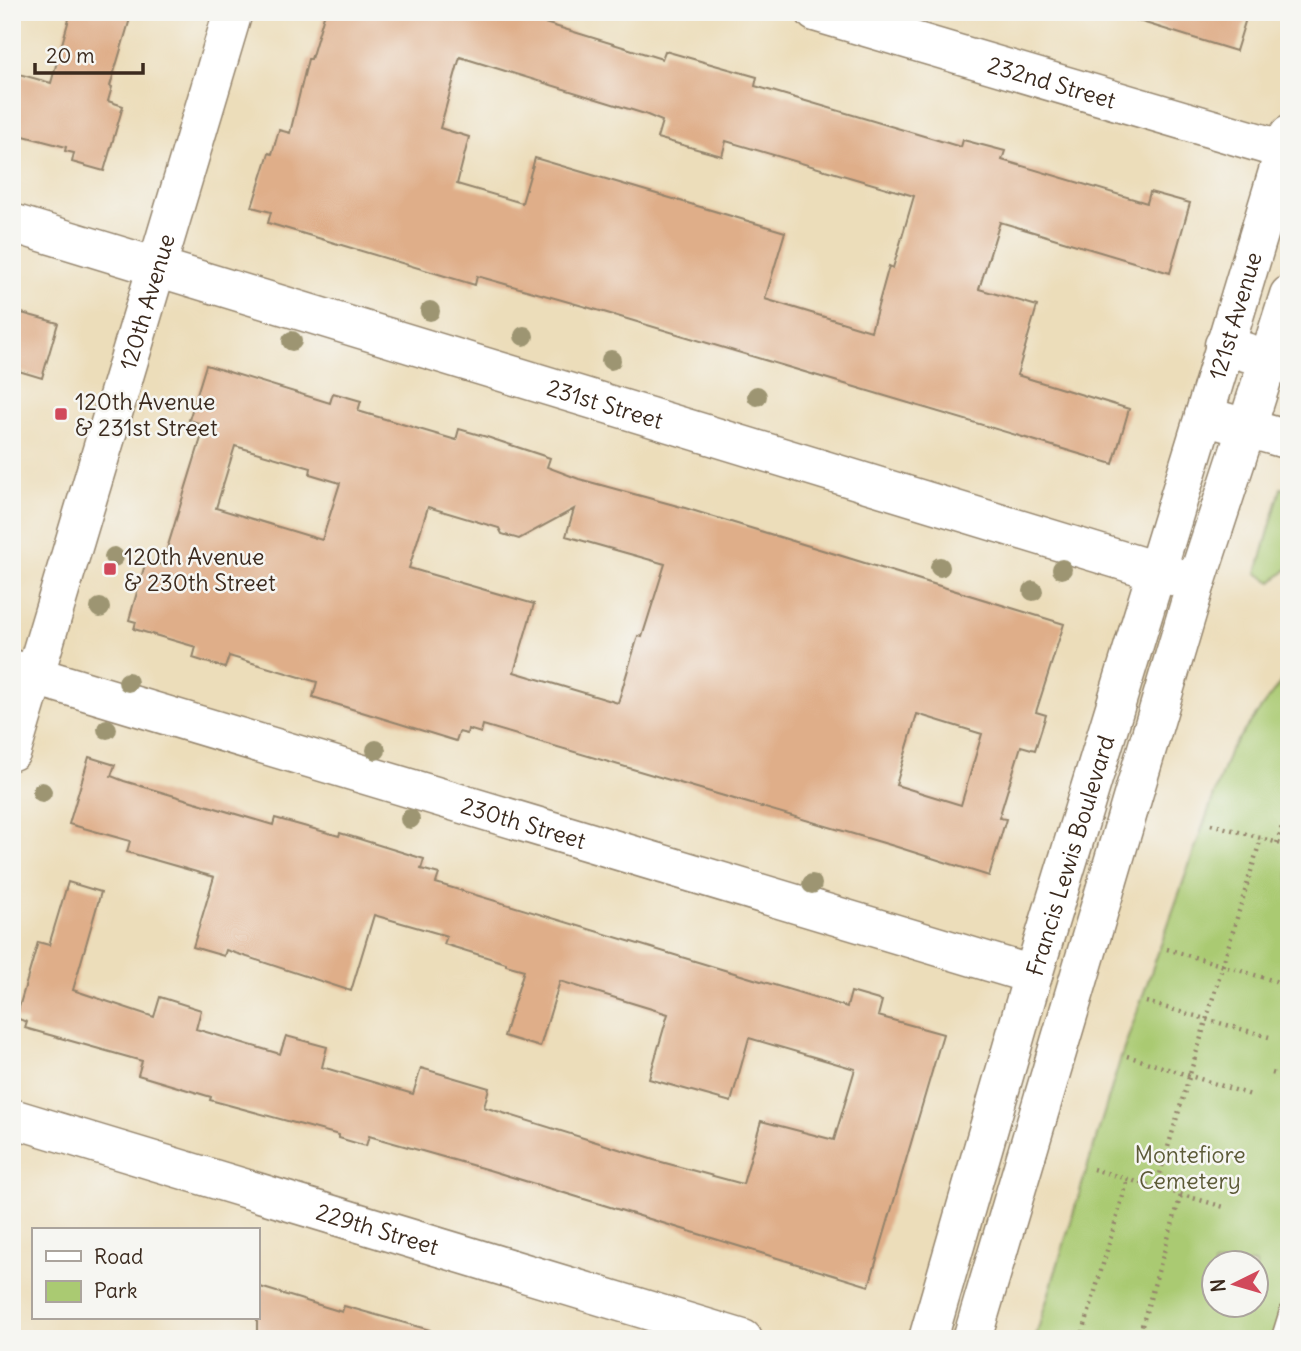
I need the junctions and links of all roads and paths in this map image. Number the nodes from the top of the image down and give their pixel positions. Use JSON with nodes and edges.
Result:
{"nodes":[{"id":1,"x":233,"y":12,"type":"edge"},
{"id":2,"x":816,"y":12,"type":"edge"},
{"id":3,"x":1287,"y":146,"type":"edge"},
{"id":4,"x":12,"y":223,"type":"edge"},
{"id":5,"x":157,"y":265,"type":"junction"},
{"id":6,"x":1289,"y":295,"type":"edge"},
{"id":7,"x":1224,"y":345,"type":"junction"},
{"id":8,"x":1279,"y":363,"type":"edge"},
{"id":9,"x":1203,"y":416,"type":"junction"},
{"id":10,"x":1247,"y":428,"type":"junction"},
{"id":11,"x":1289,"y":440,"type":"edge"},
{"id":12,"x":1157,"y":570,"type":"junction"},
{"id":13,"x":1196,"y":583,"type":"junction"},
{"id":14,"x":23,"y":672,"type":"edge"},
{"id":15,"x":12,"y":751,"type":"edge"},
{"id":16,"x":1289,"y":802,"type":"edge"},
{"id":17,"x":1212,"y":824,"type":"dead end"},
{"id":18,"x":1261,"y":838,"type":"junction"},
{"id":19,"x":1277,"y":843,"type":"junction"},
{"id":20,"x":1289,"y":846,"type":"edge"},
{"id":21,"x":1167,"y":949,"type":"dead end"},
{"id":22,"x":1223,"y":966,"type":"junction"},
{"id":23,"x":1033,"y":975,"type":"junction"},
{"id":24,"x":1284,"y":984,"type":"dead end"},
{"id":25,"x":1146,"y":1002,"type":"dead end"},
{"id":26,"x":1207,"y":1019,"type":"junction"},
{"id":27,"x":1269,"y":1037,"type":"dead end"},
{"id":28,"x":1127,"y":1056,"type":"dead end"},
{"id":29,"x":1272,"y":1073,"type":"dead end"},
{"id":30,"x":1190,"y":1076,"type":"junction"},
{"id":31,"x":1289,"y":1078,"type":"edge"},
{"id":32,"x":1251,"y":1094,"type":"dead end"},
{"id":33,"x":12,"y":1118,"type":"edge"},
{"id":34,"x":1093,"y":1168,"type":"dead end"},
{"id":35,"x":1128,"y":1179,"type":"junction"},
{"id":36,"x":1156,"y":1187,"type":"junction"},
{"id":37,"x":1181,"y":1195,"type":"junction"},
{"id":38,"x":1224,"y":1207,"type":"dead end"},
{"id":39,"x":1289,"y":1313,"type":"edge"},
{"id":40,"x":743,"y":1339,"type":"edge"},
{"id":41,"x":928,"y":1339,"type":"edge"},
{"id":42,"x":972,"y":1339,"type":"edge"},
{"id":43,"x":1081,"y":1339,"type":"edge"},
{"id":44,"x":1138,"y":1339,"type":"edge"},
{"id":45,"x":1281,"y":1339,"type":"edge"}],
"edges":[{"from":1,"to":5,"type":"street","name":"120th Avenue"},
{"from":2,"to":3,"type":"street","name":"232nd Street"},
{"from":3,"to":7,"type":"street","name":"121st Avenue"},
{"from":4,"to":5,"type":"street","name":"231st Street"},
{"from":5,"to":12,"type":"street","name":"231st Street"},
{"from":5,"to":14,"type":"street","name":"120th Avenue"},
{"from":6,"to":8,"type":"street","name":"121st Avenue"},
{"from":7,"to":8,"type":"street"},
{"from":7,"to":9,"type":"street","name":"121st Avenue"},
{"from":8,"to":10,"type":"street","name":"121st Avenue"},
{"from":9,"to":10,"type":"street"},
{"from":9,"to":12,"type":"street","name":"Francis Lewis Boulevard"},
{"from":10,"to":11,"type":"street"},
{"from":10,"to":13,"type":"street","name":"Francis Lewis Boulevard"},
{"from":12,"to":13,"type":"street","name":"231st Street"},
{"from":12,"to":23,"type":"street","name":"Francis Lewis Boulevard"},
{"from":13,"to":42,"type":"street","name":"Francis Lewis Boulevard"},
{"from":14,"to":15,"type":"street","name":"120th Avenue"},
{"from":14,"to":23,"type":"street","name":"230th Street"},
{"from":16,"to":19,"type":"path"},
{"from":17,"to":18,"type":"path"},
{"from":18,"to":19,"type":"path"},
{"from":18,"to":22,"type":"path"},
{"from":19,"to":20,"type":"path"},
{"from":21,"to":22,"type":"path"},
{"from":22,"to":24,"type":"path"},
{"from":22,"to":26,"type":"path"},
{"from":23,"to":41,"type":"street","name":"Francis Lewis Boulevard"},
{"from":25,"to":26,"type":"path"},
{"from":26,"to":27,"type":"path"},
{"from":26,"to":30,"type":"path"},
{"from":28,"to":30,"type":"path"},
{"from":29,"to":31,"type":"path"},
{"from":30,"to":32,"type":"path"},
{"from":30,"to":36,"type":"path"},
{"from":33,"to":40,"type":"street","name":"229th Street"},
{"from":34,"to":35,"type":"path"},
{"from":35,"to":36,"type":"path"},
{"from":35,"to":43,"type":"path"},
{"from":36,"to":37,"type":"path"},
{"from":37,"to":38,"type":"path"},
{"from":37,"to":44,"type":"path"},
{"from":39,"to":45,"type":"lane"}]}
